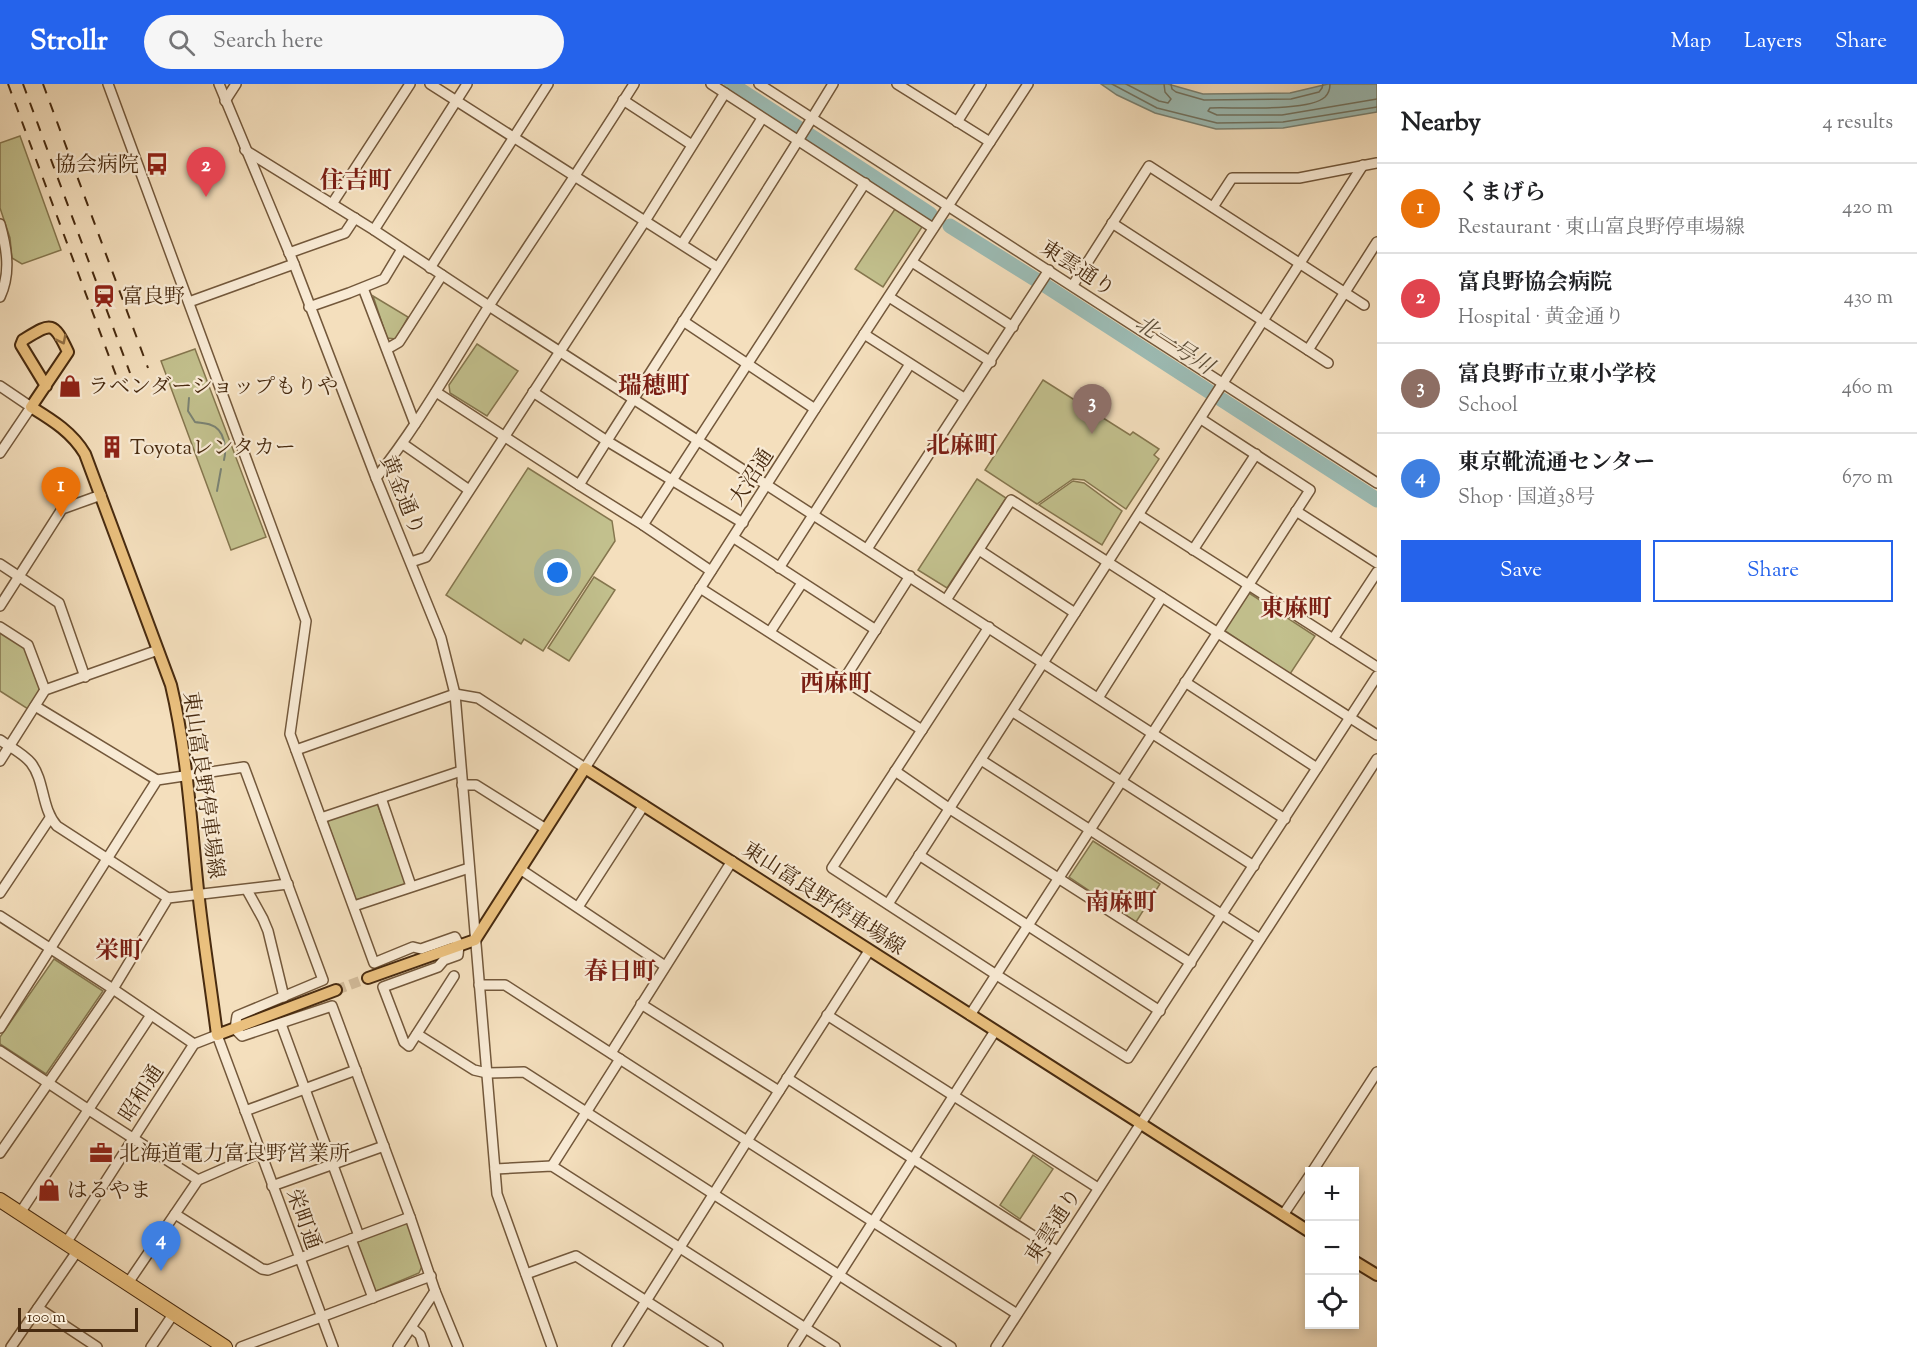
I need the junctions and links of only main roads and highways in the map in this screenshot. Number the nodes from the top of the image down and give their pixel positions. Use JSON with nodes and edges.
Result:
{"nodes":[{"id":1,"x":46,"y":386,"type":"junction"},
{"id":2,"x":368,"y":978,"type":"tunnel mouth"},
{"id":3,"x":336,"y":990,"type":"tunnel mouth"},
{"id":4,"x":0,"y":1200,"type":"edge"},
{"id":5,"x":1305,"y":1229,"type":"edge"},
{"id":6,"x":1359,"y":1263,"type":"edge"},
{"id":7,"x":1377,"y":1275,"type":"edge"},
{"id":8,"x":225,"y":1347,"type":"edge"}],
"edges":[{"from":1,"to":1,"type":"main road","one_way":true},
{"from":1,"to":3,"type":"main road","name":"東山富良野停車場線"},
{"from":2,"to":5,"type":"main road","name":"東山富良野停車場線"},
{"from":4,"to":8,"type":"highway"},
{"from":6,"to":7,"type":"main road"}]}
